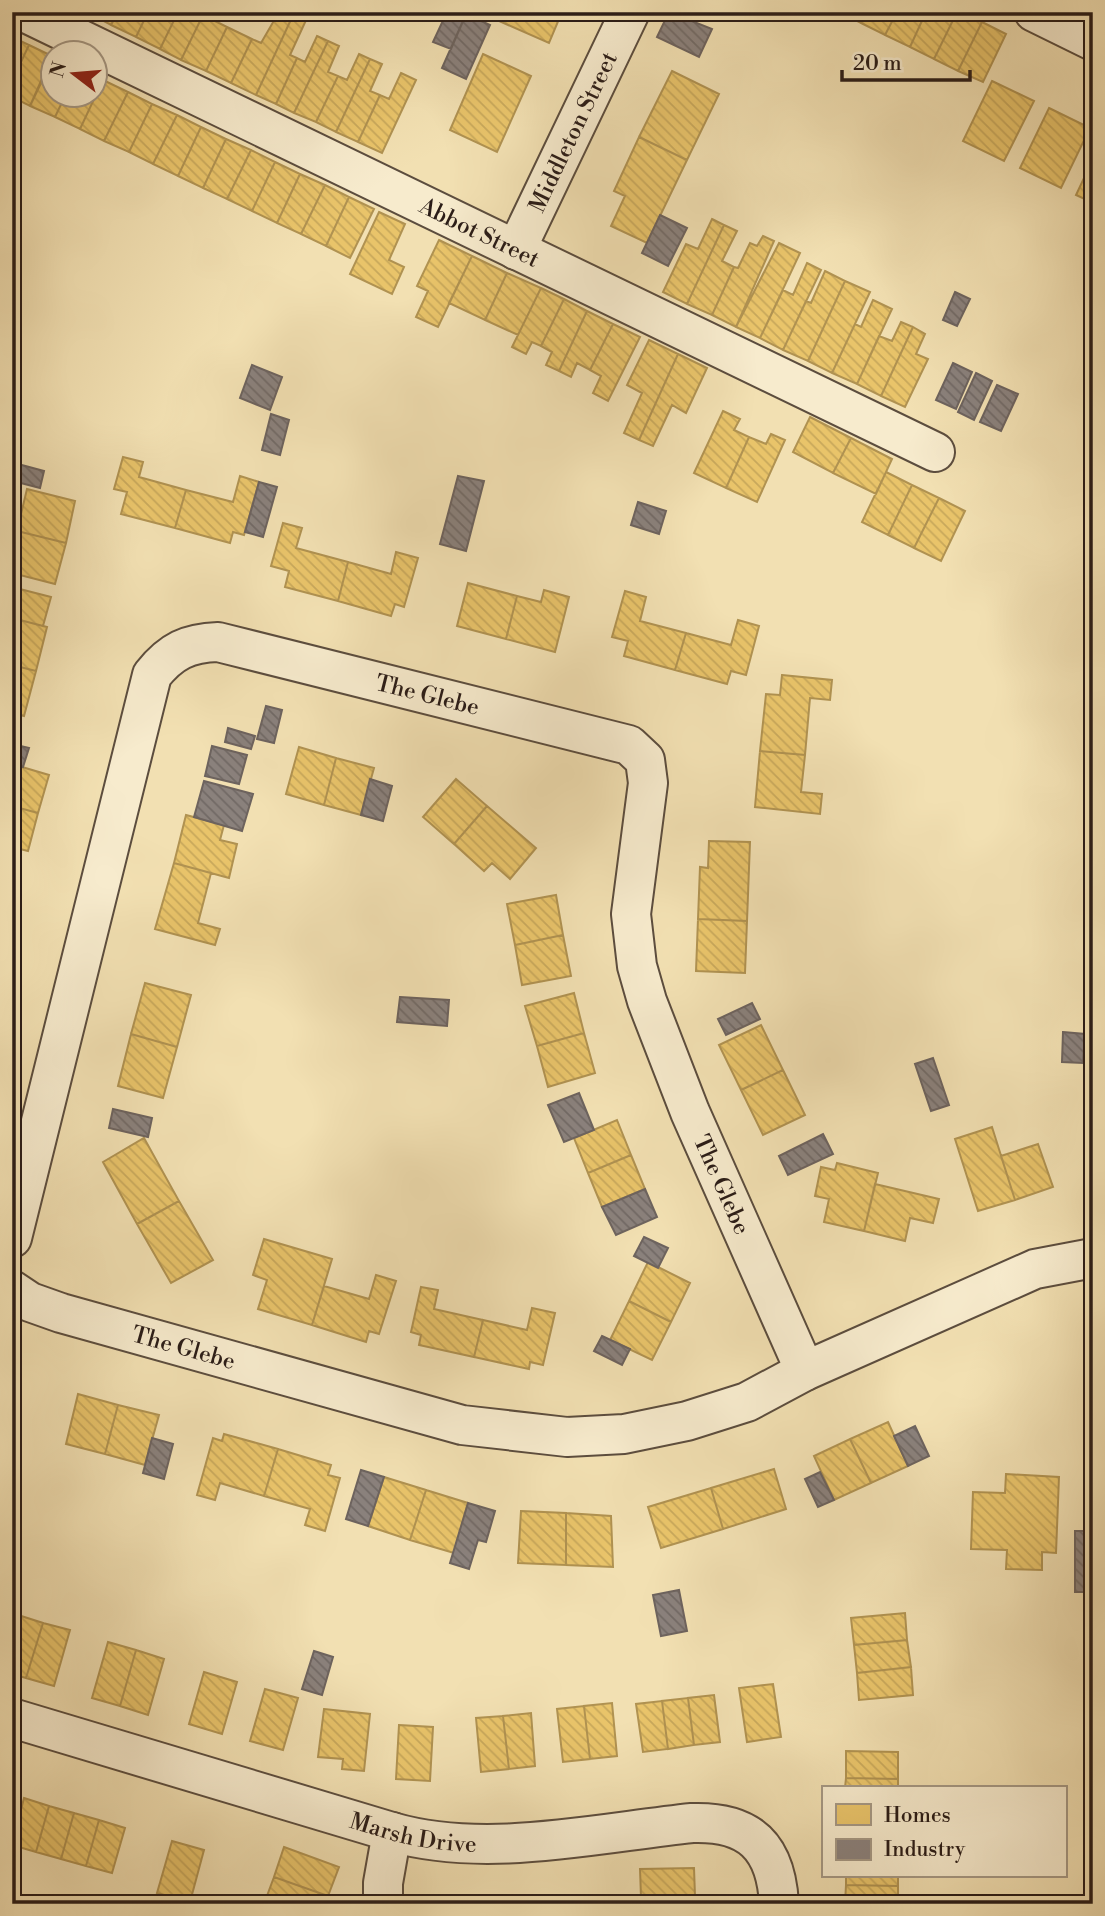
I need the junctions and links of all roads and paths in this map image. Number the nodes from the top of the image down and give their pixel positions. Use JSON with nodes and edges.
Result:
{"nodes":[{"id":1,"x":24,"y":12,"type":"edge"},
{"id":2,"x":630,"y":12,"type":"edge"},
{"id":3,"x":1034,"y":12,"type":"edge"},
{"id":4,"x":1093,"y":41,"type":"edge"},
{"id":5,"x":516,"y":250,"type":"junction"},
{"id":6,"x":934,"y":452,"type":"dead end"},
{"id":7,"x":12,"y":1238,"type":"edge"},
{"id":8,"x":1093,"y":1258,"type":"edge"},
{"id":9,"x":12,"y":1290,"type":"edge"},
{"id":10,"x":806,"y":1371,"type":"junction"},
{"id":11,"x":12,"y":1718,"type":"edge"},
{"id":12,"x":392,"y":1832,"type":"junction"},
{"id":13,"x":383,"y":1904,"type":"edge"},
{"id":14,"x":779,"y":1904,"type":"edge"}],
"edges":[{"from":1,"to":5,"type":"street","name":"Abbot Street"},
{"from":2,"to":5,"type":"street","name":"Middleton Street"},
{"from":3,"to":4,"type":"street"},
{"from":5,"to":6,"type":"street","name":"Abbot Street"},
{"from":7,"to":10,"type":"street","name":"The Glebe"},
{"from":8,"to":10,"type":"street","name":"The Glebe"},
{"from":9,"to":10,"type":"street","name":"The Glebe"},
{"from":11,"to":12,"type":"street","name":"Marsh Drive"},
{"from":12,"to":13,"type":"street"},
{"from":12,"to":14,"type":"street","name":"Marsh Drive"}]}
